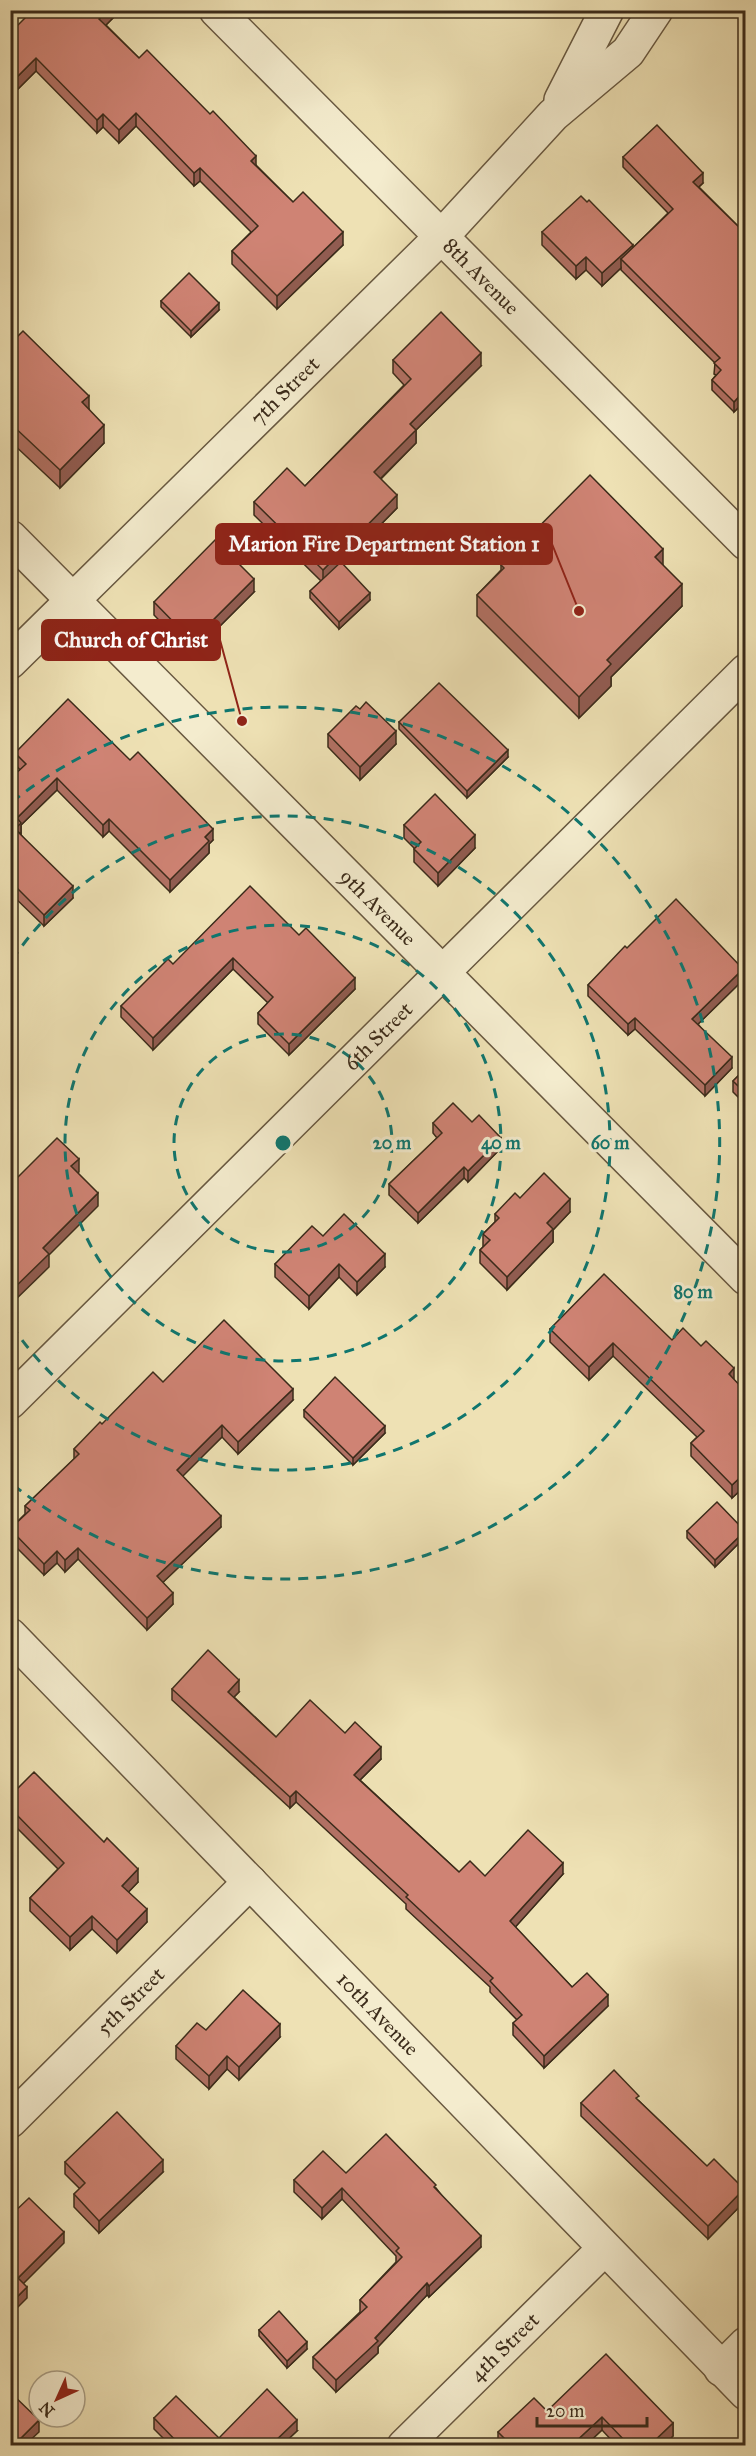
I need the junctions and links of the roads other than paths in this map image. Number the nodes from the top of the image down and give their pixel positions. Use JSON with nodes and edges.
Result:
{"nodes":[{"id":1,"x":216,"y":10,"type":"edge"},
{"id":2,"x":607,"y":10,"type":"edge"},
{"id":3,"x":656,"y":10,"type":"edge"},
{"id":4,"x":553,"y":115,"type":"junction"},
{"id":5,"x":441,"y":237,"type":"junction"},
{"id":6,"x":10,"y":537,"type":"edge"},
{"id":7,"x":746,"y":543,"type":"edge"},
{"id":8,"x":73,"y":600,"type":"junction"},
{"id":9,"x":10,"y":662,"type":"edge"},
{"id":10,"x":746,"y":671,"type":"edge"},
{"id":11,"x":443,"y":972,"type":"junction"},
{"id":12,"x":746,"y":1278,"type":"edge"},
{"id":13,"x":10,"y":1402,"type":"edge"},
{"id":14,"x":10,"y":1635,"type":"edge"},
{"id":15,"x":250,"y":1882,"type":"junction"},
{"id":16,"x":10,"y":2121,"type":"edge"},
{"id":17,"x":604,"y":2249,"type":"junction"},
{"id":18,"x":746,"y":2344,"type":"edge"},
{"id":19,"x":721,"y":2369,"type":"junction"},
{"id":20,"x":746,"y":2393,"type":"edge"},
{"id":21,"x":404,"y":2445,"type":"edge"}],
"edges":[{"from":1,"to":5,"type":"street","name":"8th Avenue"},
{"from":2,"to":4,"type":"street","name":"7th Street"},
{"from":3,"to":4,"type":"street","name":"7th Street"},
{"from":4,"to":5,"type":"street","name":"7th Street"},
{"from":5,"to":7,"type":"street","name":"8th Avenue"},
{"from":5,"to":8,"type":"street","name":"7th Street"},
{"from":6,"to":8,"type":"street","name":"9th Avenue"},
{"from":8,"to":9,"type":"street","name":"7th Street"},
{"from":8,"to":11,"type":"street","name":"9th Avenue"},
{"from":10,"to":11,"type":"street","name":"6th Street"},
{"from":11,"to":12,"type":"street","name":"9th Avenue"},
{"from":11,"to":13,"type":"street","name":"6th Street"},
{"from":14,"to":15,"type":"street","name":"10th Avenue"},
{"from":15,"to":16,"type":"street","name":"5th Street"},
{"from":15,"to":17,"type":"street","name":"10th Avenue"},
{"from":17,"to":19,"type":"street","name":"10th Avenue"},
{"from":17,"to":21,"type":"street","name":"4th Street"},
{"from":18,"to":19,"type":"street"},
{"from":19,"to":20,"type":"street","name":"10th Avenue"}]}
